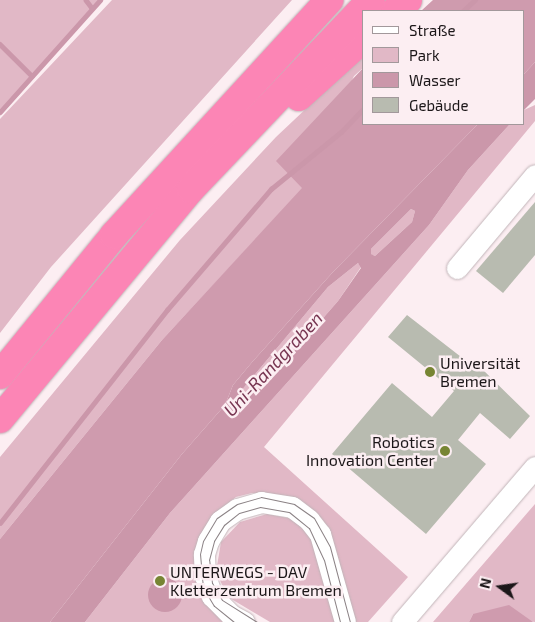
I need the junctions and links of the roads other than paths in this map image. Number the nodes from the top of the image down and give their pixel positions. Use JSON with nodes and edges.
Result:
{"nodes":[{"id":1,"x":312,"y":0,"type":"edge"},
{"id":2,"x":330,"y":0,"type":"edge"},
{"id":3,"x":370,"y":0,"type":"edge"},
{"id":4,"x":408,"y":0,"type":"edge"},
{"id":5,"x":396,"y":10,"type":"edge"},
{"id":6,"x":362,"y":40,"type":"edge"},
{"id":7,"x":250,"y":85,"type":"junction"},
{"id":8,"x":535,"y":175,"type":"edge"},
{"id":9,"x":191,"y":189,"type":"junction"},
{"id":10,"x":457,"y":268,"type":"dead end"},
{"id":11,"x":0,"y":375,"type":"edge"},
{"id":12,"x":0,"y":419,"type":"edge"},
{"id":13,"x":535,"y":467,"type":"edge"},
{"id":14,"x":244,"y":622,"type":"edge"},
{"id":15,"x":345,"y":622,"type":"edge"},
{"id":16,"x":402,"y":622,"type":"edge"}],
"edges":[{"from":1,"to":7,"type":"highway"},
{"from":2,"to":7,"type":"highway"},
{"from":3,"to":9,"type":"highway"},
{"from":4,"to":5,"type":"highway"},
{"from":6,"to":9,"type":"highway"},
{"from":7,"to":11,"type":"highway"},
{"from":8,"to":10,"type":"street"},
{"from":9,"to":12,"type":"highway"},
{"from":13,"to":16,"type":"street"},
{"from":14,"to":15,"type":"street"}]}
